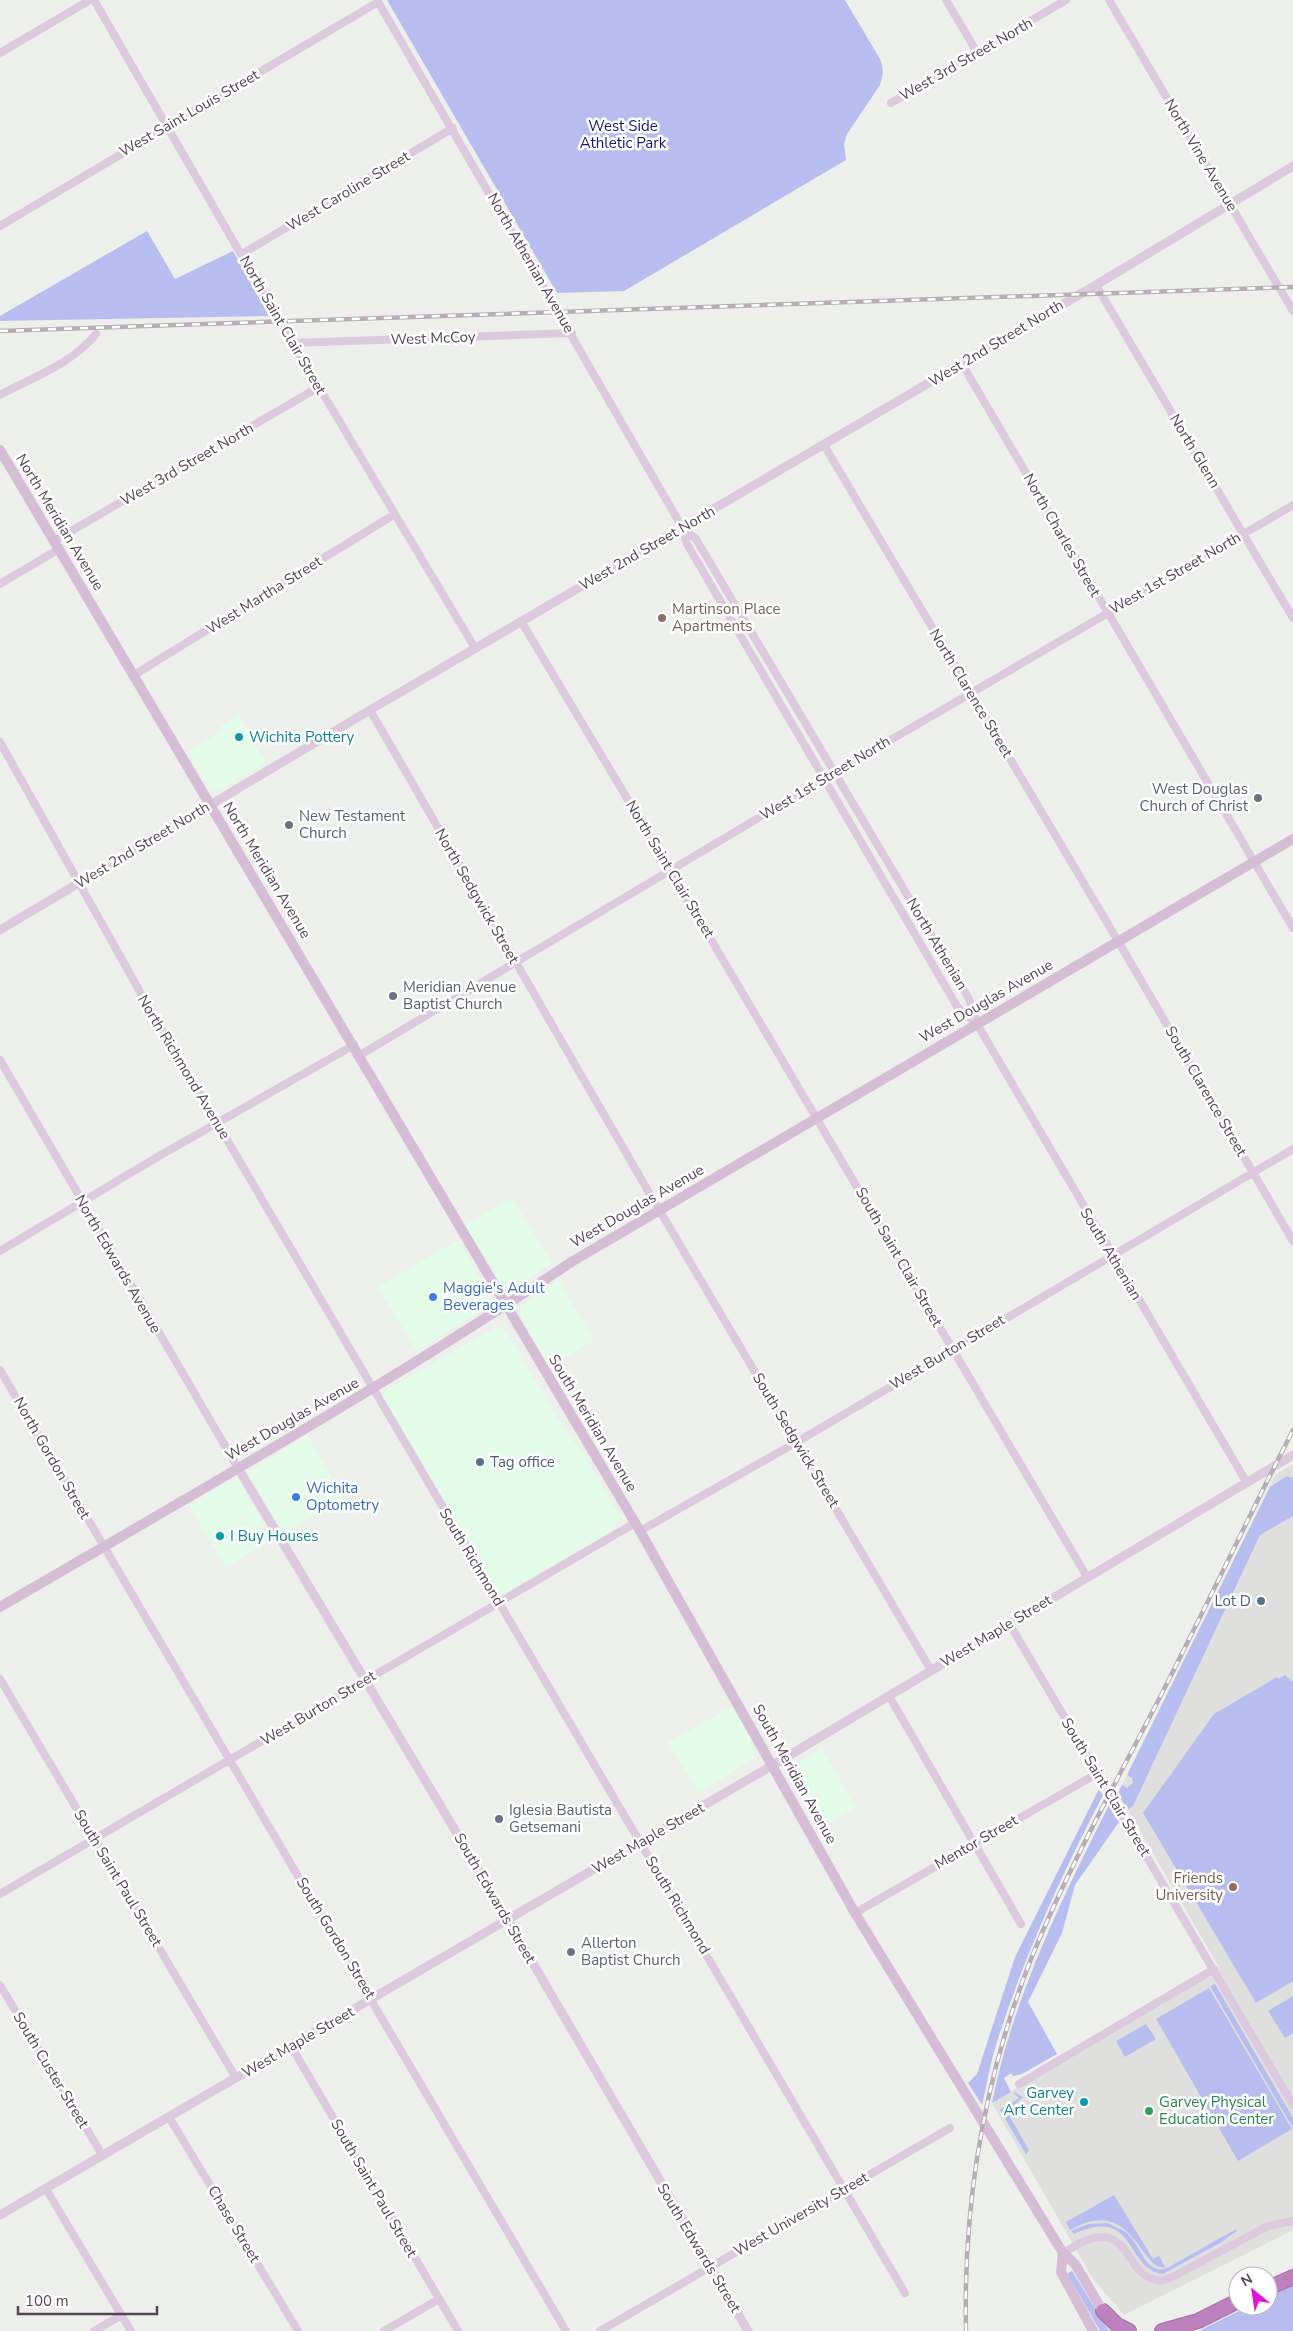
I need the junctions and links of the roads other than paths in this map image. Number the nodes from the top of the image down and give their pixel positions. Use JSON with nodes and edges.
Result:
{"nodes":[{"id":1,"x":90,"y":0,"type":"edge"},
{"id":2,"x":94,"y":0,"type":"edge"},
{"id":3,"x":946,"y":0,"type":"edge"},
{"id":4,"x":1066,"y":0,"type":"edge"},
{"id":5,"x":1109,"y":0,"type":"edge"},
{"id":6,"x":378,"y":1,"type":"edge"},
{"id":7,"x":0,"y":53,"type":"edge"},
{"id":8,"x":978,"y":54,"type":"junction"},
{"id":9,"x":891,"y":103,"type":"dead end"},
{"id":10,"x":168,"y":126,"type":"junction"},
{"id":11,"x":453,"y":128,"type":"junction"},
{"id":12,"x":1293,"y":166,"type":"edge"},
{"id":13,"x":1230,"y":203,"type":"junction"},
{"id":14,"x":0,"y":226,"type":"edge"},
{"id":15,"x":242,"y":254,"type":"junction"},
{"id":16,"x":1096,"y":285,"type":"junction"},
{"id":17,"x":1293,"y":311,"type":"edge"},
{"id":18,"x":96,"y":334,"type":"dead end"},
{"id":19,"x":572,"y":334,"type":"junction"},
{"id":20,"x":293,"y":343,"type":"junction"},
{"id":21,"x":962,"y":364,"type":"junction"},
{"id":22,"x":319,"y":387,"type":"junction"},
{"id":23,"x":0,"y":395,"type":"edge"},
{"id":24,"x":824,"y":444,"type":"junction"},
{"id":25,"x":0,"y":450,"type":"edge"},
{"id":26,"x":1293,"y":505,"type":"edge"},
{"id":27,"x":395,"y":514,"type":"junction"},
{"id":28,"x":682,"y":527,"type":"junction"},
{"id":29,"x":1244,"y":533,"type":"junction"},
{"id":30,"x":57,"y":545,"type":"junction"},
{"id":31,"x":0,"y":584,"type":"edge"},
{"id":32,"x":1107,"y":613,"type":"junction"},
{"id":33,"x":1293,"y":618,"type":"edge"},
{"id":34,"x":521,"y":621,"type":"junction"},
{"id":35,"x":475,"y":648,"type":"junction"},
{"id":36,"x":134,"y":675,"type":"junction"},
{"id":37,"x":971,"y":692,"type":"junction"},
{"id":38,"x":370,"y":710,"type":"junction"},
{"id":39,"x":0,"y":742,"type":"edge"},
{"id":40,"x":834,"y":772,"type":"junction"},
{"id":41,"x":823,"y":779,"type":"junction"},
{"id":42,"x":210,"y":804,"type":"junction"},
{"id":43,"x":1293,"y":838,"type":"edge"},
{"id":44,"x":1253,"y":862,"type":"junction"},
{"id":45,"x":670,"y":870,"type":"junction"},
{"id":46,"x":79,"y":883,"type":"junction"},
{"id":47,"x":1293,"y":928,"type":"edge"},
{"id":48,"x":0,"y":930,"type":"edge"},
{"id":49,"x":1118,"y":941,"type":"junction"},
{"id":50,"x":515,"y":962,"type":"junction"},
{"id":51,"x":977,"y":1024,"type":"junction"},
{"id":52,"x":354,"y":1045,"type":"junction"},
{"id":53,"x":360,"y":1055,"type":"junction"},
{"id":54,"x":0,"y":1060,"type":"edge"},
{"id":55,"x":817,"y":1118,"type":"junction"},
{"id":56,"x":217,"y":1123,"type":"junction"},
{"id":57,"x":1293,"y":1149,"type":"edge"},
{"id":58,"x":1252,"y":1172,"type":"junction"},
{"id":59,"x":82,"y":1202,"type":"junction"},
{"id":60,"x":660,"y":1210,"type":"junction"},
{"id":61,"x":1293,"y":1241,"type":"edge"},
{"id":62,"x":0,"y":1251,"type":"edge"},
{"id":63,"x":1112,"y":1255,"type":"junction"},
{"id":64,"x":506,"y":1306,"type":"junction"},
{"id":65,"x":952,"y":1349,"type":"junction"},
{"id":66,"x":0,"y":1370,"type":"edge"},
{"id":67,"x":372,"y":1389,"type":"junction"},
{"id":68,"x":797,"y":1442,"type":"junction"},
{"id":69,"x":1293,"y":1456,"type":"edge"},
{"id":70,"x":238,"y":1468,"type":"junction"},
{"id":71,"x":1247,"y":1483,"type":"junction"},
{"id":72,"x":638,"y":1527,"type":"junction"},
{"id":73,"x":104,"y":1546,"type":"junction"},
{"id":74,"x":1087,"y":1577,"type":"junction"},
{"id":75,"x":499,"y":1602,"type":"junction"},
{"id":76,"x":0,"y":1607,"type":"edge"},
{"id":77,"x":1009,"y":1624,"type":"junction"},
{"id":78,"x":931,"y":1670,"type":"junction"},
{"id":79,"x":0,"y":1679,"type":"edge"},
{"id":80,"x":364,"y":1680,"type":"junction"},
{"id":81,"x":889,"y":1696,"type":"junction"},
{"id":82,"x":231,"y":1760,"type":"junction"},
{"id":83,"x":773,"y":1765,"type":"junction"},
{"id":84,"x":1098,"y":1773,"type":"junction"},
{"id":85,"x":95,"y":1839,"type":"junction"},
{"id":86,"x":641,"y":1842,"type":"junction"},
{"id":87,"x":974,"y":1843,"type":"junction"},
{"id":88,"x":0,"y":1894,"type":"edge"},
{"id":89,"x":855,"y":1913,"type":"junction"},
{"id":90,"x":507,"y":1920,"type":"junction"},
{"id":91,"x":1021,"y":1924,"type":"dead end"},
{"id":92,"x":1214,"y":1969,"type":"junction"},
{"id":93,"x":0,"y":1985,"type":"edge"},
{"id":94,"x":372,"y":1998,"type":"junction"},
{"id":95,"x":291,"y":2046,"type":"junction"},
{"id":96,"x":236,"y":2078,"type":"junction"},
{"id":97,"x":1019,"y":2084,"type":"dead end"},
{"id":98,"x":1293,"y":2105,"type":"edge"},
{"id":99,"x":169,"y":2117,"type":"junction"},
{"id":100,"x":950,"y":2128,"type":"dead end"},
{"id":101,"x":103,"y":2156,"type":"junction"},
{"id":102,"x":845,"y":2188,"type":"junction"},
{"id":103,"x":46,"y":2189,"type":"junction"},
{"id":104,"x":0,"y":2215,"type":"edge"},
{"id":105,"x":1293,"y":2221,"type":"edge"},
{"id":106,"x":1063,"y":2253,"type":"junction"},
{"id":107,"x":710,"y":2267,"type":"junction"},
{"id":108,"x":1293,"y":2277,"type":"edge"},
{"id":109,"x":1278,"y":2284,"type":"edge"},
{"id":110,"x":906,"y":2293,"type":"dead end"},
{"id":111,"x":439,"y":2299,"type":"junction"},
{"id":112,"x":1228,"y":2306,"type":"edge"},
{"id":113,"x":1103,"y":2311,"type":"junction"},
{"id":114,"x":122,"y":2315,"type":"junction"},
{"id":115,"x":1198,"y":2321,"type":"junction"},
{"id":116,"x":94,"y":2331,"type":"edge"},
{"id":117,"x":132,"y":2331,"type":"edge"},
{"id":118,"x":298,"y":2331,"type":"edge"},
{"id":119,"x":384,"y":2331,"type":"edge"},
{"id":120,"x":458,"y":2331,"type":"edge"},
{"id":121,"x":566,"y":2331,"type":"edge"},
{"id":122,"x":600,"y":2331,"type":"edge"},
{"id":123,"x":748,"y":2331,"type":"edge"},
{"id":124,"x":1093,"y":2331,"type":"edge"},
{"id":125,"x":1115,"y":2331,"type":"edge"},
{"id":126,"x":1129,"y":2331,"type":"edge"},
{"id":127,"x":1162,"y":2331,"type":"edge"},
{"id":128,"x":1183,"y":2331,"type":"edge"}],
"edges":[{"from":1,"to":7,"type":"street"},
{"from":2,"to":10,"type":"street","name":"North Saint Clair Street"},
{"from":3,"to":8,"type":"street"},
{"from":4,"to":8,"type":"street","name":"West 3rd Street North"},
{"from":5,"to":13,"type":"street","name":"North Vine Avenue"},
{"from":6,"to":10,"type":"street","name":"West Saint Louis Street"},
{"from":6,"to":11,"type":"street","name":"North Athenian Avenue"},
{"from":8,"to":9,"type":"street","name":"West 3rd Street North"},
{"from":10,"to":14,"type":"street","name":"West Saint Louis Street"},
{"from":10,"to":15,"type":"street","name":"North Saint Clair Street"},
{"from":11,"to":15,"type":"street","name":"West Caroline Street"},
{"from":11,"to":19,"type":"street","name":"North Athenian Avenue"},
{"from":12,"to":13,"type":"street","name":"West 2nd Street North"},
{"from":13,"to":16,"type":"street","name":"West 2nd Street North"},
{"from":13,"to":17,"type":"street","name":"North Vine Avenue"},
{"from":15,"to":20,"type":"street","name":"North Saint Clair Street"},
{"from":16,"to":21,"type":"street","name":"West 2nd Street North"},
{"from":16,"to":29,"type":"street","name":"North Glenn"},
{"from":18,"to":23,"type":"street"},
{"from":19,"to":20,"type":"street","name":"West McCoy"},
{"from":19,"to":28,"type":"street","name":"North Athenian Avenue"},
{"from":20,"to":22,"type":"street","name":"North Saint Clair Street"},
{"from":21,"to":24,"type":"street","name":"West 2nd Street North"},
{"from":21,"to":32,"type":"street","name":"North Charles Street"},
{"from":22,"to":27,"type":"street","name":"North Saint Clair Street"},
{"from":22,"to":30,"type":"street","name":"West 3rd Street North"},
{"from":24,"to":28,"type":"street","name":"West 2nd Street North"},
{"from":24,"to":37,"type":"street","name":"North Clarence Street"},
{"from":25,"to":30,"type":"main road","name":"North Meridian Avenue"},
{"from":26,"to":29,"type":"street","name":"West 1st Street North"},
{"from":27,"to":35,"type":"street","name":"North Saint Clair Street"},
{"from":27,"to":36,"type":"street","name":"West Martha Street"},
{"from":28,"to":34,"type":"street","name":"West 2nd Street North"},
{"from":28,"to":40,"type":"street","name":"North Athenian"},
{"from":28,"to":41,"type":"street","name":"North Athenian"},
{"from":29,"to":32,"type":"street","name":"West 1st Street North"},
{"from":29,"to":33,"type":"street","name":"North Glenn"},
{"from":30,"to":31,"type":"street","name":"West 3rd Street North"},
{"from":30,"to":36,"type":"main road","name":"North Meridian Avenue"},
{"from":32,"to":37,"type":"street","name":"West 1st Street North"},
{"from":32,"to":44,"type":"street","name":"North Charles Street"},
{"from":34,"to":35,"type":"street","name":"West 2nd Street North"},
{"from":34,"to":45,"type":"street","name":"North Saint Clair Street"},
{"from":35,"to":38,"type":"street","name":"West 2nd Street North"},
{"from":36,"to":42,"type":"main road","name":"North Meridian Avenue"},
{"from":37,"to":40,"type":"street","name":"West 1st Street North"},
{"from":37,"to":49,"type":"street","name":"North Clarence Street"},
{"from":38,"to":42,"type":"street","name":"West 2nd Street North"},
{"from":38,"to":50,"type":"street","name":"North Sedgwick Street"},
{"from":39,"to":46,"type":"street","name":"North Richmond Avenue"},
{"from":40,"to":41,"type":"street","name":"West 1st Street North"},
{"from":40,"to":51,"type":"street","name":"North Athenian"},
{"from":41,"to":45,"type":"street","name":"West 1st Street North"},
{"from":41,"to":51,"type":"street","name":"North Athenian"},
{"from":42,"to":46,"type":"street","name":"West 2nd Street North"},
{"from":42,"to":52,"type":"main road","name":"North Meridian Avenue"},
{"from":43,"to":44,"type":"main road","name":"West Douglas Avenue"},
{"from":44,"to":47,"type":"street","name":"North Charles Street"},
{"from":44,"to":49,"type":"main road","name":"West Douglas Avenue"},
{"from":45,"to":50,"type":"street","name":"West 1st Street North"},
{"from":45,"to":55,"type":"street","name":"North Saint Clair Street"},
{"from":46,"to":48,"type":"street","name":"West 2nd Street North"},
{"from":46,"to":56,"type":"street","name":"North Richmond Avenue"},
{"from":49,"to":51,"type":"main road","name":"West Douglas Avenue"},
{"from":49,"to":58,"type":"street","name":"South Clarence Street"},
{"from":50,"to":53,"type":"street","name":"West 1st Street North"},
{"from":50,"to":60,"type":"street","name":"North Sedgwick Street"},
{"from":51,"to":55,"type":"main road","name":"West Douglas Avenue"},
{"from":51,"to":63,"type":"street","name":"South Athenian"},
{"from":52,"to":53,"type":"main road","name":"North Meridian Avenue"},
{"from":52,"to":56,"type":"street"},
{"from":53,"to":64,"type":"main road","name":"North Meridian Avenue"},
{"from":54,"to":59,"type":"street","name":"North Edwards Avenue"},
{"from":55,"to":60,"type":"main road","name":"West Douglas Avenue"},
{"from":55,"to":65,"type":"street","name":"South Saint Clair Street"},
{"from":56,"to":59,"type":"street"},
{"from":56,"to":67,"type":"street","name":"North Richmond Avenue"},
{"from":57,"to":58,"type":"street","name":"West Burton Street"},
{"from":58,"to":61,"type":"street","name":"South Clarence Street"},
{"from":58,"to":63,"type":"street","name":"West Burton Street"},
{"from":59,"to":62,"type":"street"},
{"from":59,"to":70,"type":"street","name":"North Edwards Avenue"},
{"from":60,"to":64,"type":"main road","name":"West Douglas Avenue"},
{"from":60,"to":68,"type":"street","name":"South Sedgwick Street"},
{"from":63,"to":65,"type":"street","name":"West Burton Street"},
{"from":63,"to":71,"type":"street","name":"South Athenian"},
{"from":64,"to":67,"type":"main road","name":"West Douglas Avenue"},
{"from":64,"to":72,"type":"main road","name":"South Meridian Avenue"},
{"from":65,"to":68,"type":"street","name":"West Burton Street"},
{"from":65,"to":74,"type":"street","name":"South Saint Clair Street"},
{"from":66,"to":73,"type":"street","name":"North Gordon Street"},
{"from":67,"to":70,"type":"main road","name":"West Douglas Avenue"},
{"from":67,"to":75,"type":"street","name":"South Richmond"},
{"from":68,"to":72,"type":"street","name":"West Burton Street"},
{"from":68,"to":78,"type":"street","name":"South Sedgwick Street"},
{"from":69,"to":71,"type":"street","name":"West Maple Street"},
{"from":70,"to":73,"type":"main road","name":"West Douglas Avenue"},
{"from":70,"to":80,"type":"street","name":"South Edwards Street"},
{"from":71,"to":74,"type":"street","name":"West Maple Street"},
{"from":72,"to":75,"type":"street","name":"West Burton Street"},
{"from":72,"to":83,"type":"main road","name":"South Meridian Avenue"},
{"from":73,"to":76,"type":"main road","name":"West Douglas Avenue"},
{"from":73,"to":82,"type":"street","name":"South Gordon Street"},
{"from":74,"to":77,"type":"street","name":"West Maple Street"},
{"from":75,"to":80,"type":"street","name":"West Burton Street"},
{"from":75,"to":86,"type":"street","name":"South Richmond"},
{"from":77,"to":78,"type":"street","name":"West Maple Street"},
{"from":77,"to":84,"type":"street","name":"South Saint Clair Street"},
{"from":78,"to":81,"type":"street","name":"West Maple Street"},
{"from":79,"to":85,"type":"street","name":"South Saint Paul Street"},
{"from":80,"to":82,"type":"street","name":"West Burton Street"},
{"from":80,"to":90,"type":"street","name":"South Edwards Street"},
{"from":81,"to":83,"type":"street","name":"West Maple Street"},
{"from":81,"to":87,"type":"street"},
{"from":82,"to":85,"type":"street","name":"West Burton Street"},
{"from":82,"to":94,"type":"street","name":"South Gordon Street"},
{"from":83,"to":86,"type":"street","name":"West Maple Street"},
{"from":83,"to":89,"type":"main road","name":"South Meridian Avenue"},
{"from":84,"to":87,"type":"street","name":"Mentor Street"},
{"from":84,"to":92,"type":"street","name":"South Saint Clair Street"},
{"from":85,"to":88,"type":"street","name":"West Burton Street"},
{"from":85,"to":96,"type":"street","name":"South Saint Paul Street"},
{"from":86,"to":90,"type":"street","name":"West Maple Street"},
{"from":86,"to":102,"type":"street","name":"South Richmond"},
{"from":87,"to":89,"type":"street","name":"Mentor Street"},
{"from":87,"to":91,"type":"street"},
{"from":89,"to":106,"type":"main road","name":"South Meridian Avenue"},
{"from":90,"to":94,"type":"street","name":"West Maple Street"},
{"from":90,"to":107,"type":"street","name":"South Edwards Street"},
{"from":92,"to":97,"type":"street"},
{"from":92,"to":98,"type":"street","name":"South Saint Clair Street"},
{"from":93,"to":101,"type":"street","name":"South Custer Street"},
{"from":94,"to":95,"type":"street","name":"West Maple Street"},
{"from":94,"to":121,"type":"street","name":"South Gordon Street"},
{"from":95,"to":96,"type":"street","name":"West Maple Street"},
{"from":95,"to":111,"type":"street","name":"South Saint Paul Street"},
{"from":96,"to":99,"type":"street","name":"West Maple Street"},
{"from":99,"to":101,"type":"street","name":"West Maple Street"},
{"from":99,"to":118,"type":"street","name":"Chase Street"},
{"from":100,"to":102,"type":"street","name":"West University Street"},
{"from":101,"to":103,"type":"street","name":"West Maple Street"},
{"from":102,"to":107,"type":"street","name":"West University Street"},
{"from":102,"to":110,"type":"street","name":"South Richmond"},
{"from":103,"to":104,"type":"street","name":"West Maple Street"},
{"from":103,"to":114,"type":"street"},
{"from":105,"to":106,"type":"street"},
{"from":106,"to":113,"type":"main road","name":"South Meridian Avenue"},
{"from":106,"to":124,"type":"main road","name":"South Meridian Avenue"},
{"from":107,"to":122,"type":"street","name":"West University Street"},
{"from":107,"to":123,"type":"street","name":"South Edwards Street"},
{"from":108,"to":109,"type":"highway"},
{"from":111,"to":119,"type":"street"},
{"from":111,"to":120,"type":"street","name":"South Saint Paul Street"},
{"from":112,"to":115,"type":"highway"},
{"from":113,"to":125,"type":"main road","name":"South Meridian Avenue"},
{"from":113,"to":126,"type":"highway"},
{"from":114,"to":116,"type":"street"},
{"from":114,"to":117,"type":"street"},
{"from":115,"to":127,"type":"highway"},
{"from":115,"to":128,"type":"highway"}]}
